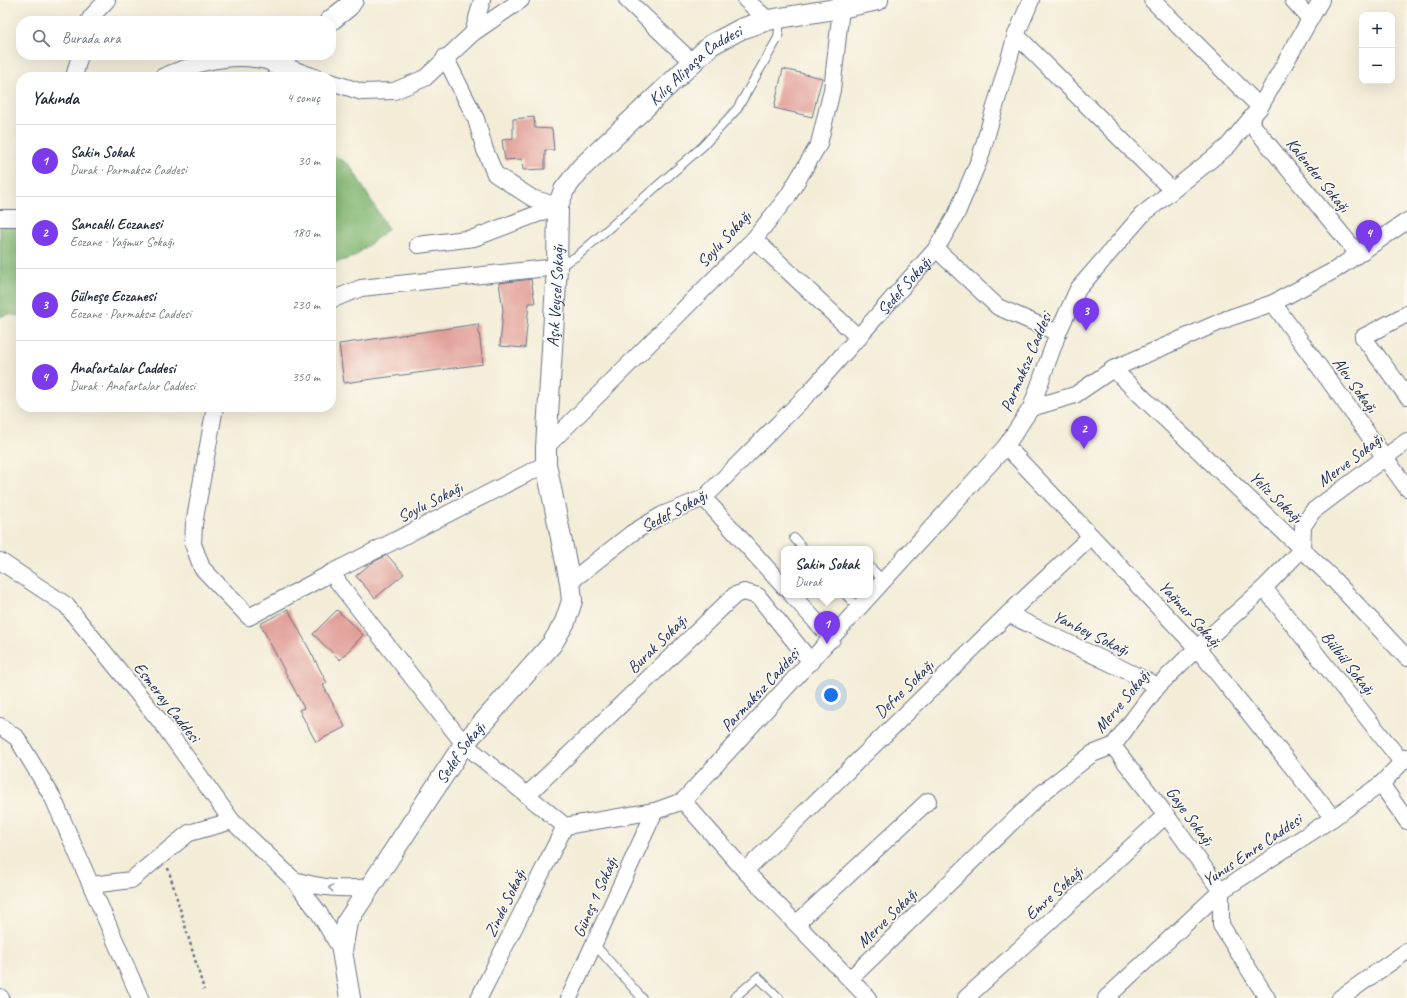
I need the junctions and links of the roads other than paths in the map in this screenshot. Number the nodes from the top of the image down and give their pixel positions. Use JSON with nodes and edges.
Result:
{"nodes":[{"id":1,"x":107,"y":0,"type":"edge"},
{"id":2,"x":353,"y":0,"type":"edge"},
{"id":3,"x":482,"y":0,"type":"edge"},
{"id":4,"x":521,"y":0,"type":"edge"},
{"id":5,"x":627,"y":0,"type":"edge"},
{"id":6,"x":746,"y":0,"type":"edge"},
{"id":7,"x":878,"y":0,"type":"edge"},
{"id":8,"x":1031,"y":0,"type":"edge"},
{"id":9,"x":1152,"y":0,"type":"edge"},
{"id":10,"x":1293,"y":0,"type":"edge"},
{"id":11,"x":1321,"y":0,"type":"edge"},
{"id":12,"x":843,"y":4,"type":"edge"},
{"id":13,"x":92,"y":16,"type":"edge"},
{"id":14,"x":336,"y":16,"type":"edge"},
{"id":15,"x":774,"y":19,"type":"junction"},
{"id":16,"x":1310,"y":19,"type":"junction"},
{"id":17,"x":473,"y":33,"type":"junction"},
{"id":18,"x":1016,"y":35,"type":"junction"},
{"id":19,"x":445,"y":57,"type":"junction"},
{"id":20,"x":79,"y":60,"type":"edge"},
{"id":21,"x":219,"y":60,"type":"edge"},
{"id":22,"x":281,"y":60,"type":"edge"},
{"id":23,"x":692,"y":62,"type":"junction"},
{"id":24,"x":75,"y":72,"type":"edge"},
{"id":25,"x":172,"y":72,"type":"edge"},
{"id":26,"x":305,"y":72,"type":"edge"},
{"id":27,"x":336,"y":84,"type":"edge"},
{"id":28,"x":1260,"y":107,"type":"junction"},
{"id":29,"x":1249,"y":121,"type":"junction"},
{"id":30,"x":1172,"y":190,"type":"junction"},
{"id":31,"x":558,"y":206,"type":"junction"},
{"id":32,"x":0,"y":218,"type":"edge"},
{"id":33,"x":16,"y":218,"type":"edge"},
{"id":34,"x":1407,"y":221,"type":"edge"},
{"id":35,"x":754,"y":239,"type":"junction"},
{"id":36,"x":418,"y":245,"type":"dead end"},
{"id":37,"x":936,"y":249,"type":"junction"},
{"id":38,"x":1358,"y":254,"type":"junction"},
{"id":39,"x":557,"y":267,"type":"junction"},
{"id":40,"x":336,"y":298,"type":"edge"},
{"id":41,"x":1273,"y":303,"type":"junction"},
{"id":42,"x":1407,"y":314,"type":"edge"},
{"id":43,"x":1058,"y":333,"type":"junction"},
{"id":44,"x":859,"y":338,"type":"junction"},
{"id":45,"x":1113,"y":369,"type":"junction"},
{"id":46,"x":1407,"y":396,"type":"edge"},
{"id":47,"x":1031,"y":408,"type":"junction"},
{"id":48,"x":214,"y":412,"type":"edge"},
{"id":49,"x":1407,"y":441,"type":"edge"},
{"id":50,"x":1006,"y":446,"type":"junction"},
{"id":51,"x":546,"y":456,"type":"junction"},
{"id":52,"x":1385,"y":458,"type":"junction"},
{"id":53,"x":1407,"y":488,"type":"edge"},
{"id":54,"x":704,"y":498,"type":"junction"},
{"id":55,"x":1091,"y":536,"type":"junction"},
{"id":56,"x":794,"y":538,"type":"dead end"},
{"id":57,"x":801,"y":546,"type":"edge"},
{"id":58,"x":1302,"y":549,"type":"junction"},
{"id":59,"x":0,"y":561,"type":"edge"},
{"id":60,"x":873,"y":570,"type":"edge"},
{"id":61,"x":331,"y":573,"type":"junction"},
{"id":62,"x":884,"y":581,"type":"junction"},
{"id":63,"x":570,"y":582,"type":"junction"},
{"id":64,"x":781,"y":584,"type":"edge"},
{"id":65,"x":1264,"y":588,"type":"junction"},
{"id":66,"x":873,"y":593,"type":"edge"},
{"id":67,"x":795,"y":598,"type":"edge"},
{"id":68,"x":849,"y":598,"type":"edge"},
{"id":69,"x":869,"y":598,"type":"edge"},
{"id":70,"x":859,"y":609,"type":"junction"},
{"id":71,"x":1008,"y":614,"type":"junction"},
{"id":72,"x":832,"y":639,"type":"junction"},
{"id":73,"x":1197,"y":648,"type":"junction"},
{"id":74,"x":1407,"y":658,"type":"edge"},
{"id":75,"x":811,"y":662,"type":"junction"},
{"id":76,"x":1158,"y":686,"type":"junction"},
{"id":77,"x":0,"y":726,"type":"edge"},
{"id":78,"x":464,"y":744,"type":"junction"},
{"id":79,"x":1113,"y":746,"type":"junction"},
{"id":80,"x":1404,"y":760,"type":"edge"},
{"id":81,"x":1381,"y":784,"type":"junction"},
{"id":82,"x":527,"y":795,"type":"junction"},
{"id":83,"x":684,"y":800,"type":"junction"},
{"id":84,"x":928,"y":801,"type":"dead end"},
{"id":85,"x":655,"y":811,"type":"junction"},
{"id":86,"x":1166,"y":815,"type":"junction"},
{"id":87,"x":1333,"y":818,"type":"junction"},
{"id":88,"x":232,"y":821,"type":"junction"},
{"id":89,"x":1407,"y":821,"type":"edge"},
{"id":90,"x":565,"y":826,"type":"junction"},
{"id":91,"x":745,"y":871,"type":"junction"},
{"id":92,"x":294,"y":880,"type":"junction"},
{"id":93,"x":92,"y":885,"type":"junction"},
{"id":94,"x":370,"y":887,"type":"junction"},
{"id":95,"x":1220,"y":891,"type":"junction"},
{"id":96,"x":797,"y":923,"type":"junction"},
{"id":97,"x":595,"y":945,"type":"junction"},
{"id":98,"x":342,"y":951,"type":"junction"},
{"id":99,"x":1407,"y":951,"type":"edge"},
{"id":100,"x":850,"y":980,"type":"junction"},
{"id":101,"x":140,"y":998,"type":"edge"},
{"id":102,"x":350,"y":998,"type":"edge"},
{"id":103,"x":479,"y":998,"type":"edge"},
{"id":104,"x":569,"y":998,"type":"edge"},
{"id":105,"x":642,"y":998,"type":"edge"},
{"id":106,"x":734,"y":998,"type":"edge"},
{"id":107,"x":779,"y":998,"type":"edge"},
{"id":108,"x":868,"y":998,"type":"edge"},
{"id":109,"x":966,"y":998,"type":"edge"},
{"id":110,"x":1106,"y":998,"type":"edge"},
{"id":111,"x":1267,"y":998,"type":"edge"},
{"id":112,"x":1340,"y":998,"type":"edge"}],
"edges":[{"from":1,"to":13,"type":"street"},
{"from":2,"to":14,"type":"street"},
{"from":3,"to":17,"type":"street"},
{"from":4,"to":17,"type":"street"},
{"from":5,"to":23,"type":"street"},
{"from":6,"to":15,"type":"street"},
{"from":7,"to":12,"type":"street","name":"Kılıç Alipaşa Caddesi"},
{"from":8,"to":18,"type":"street","name":"Sedef Sokağı"},
{"from":9,"to":28,"type":"street"},
{"from":10,"to":16,"type":"street"},
{"from":11,"to":16,"type":"street","name":"Parmaksız Caddesi"},
{"from":12,"to":15,"type":"street","name":"Kılıç Alipaşa Caddesi"},
{"from":12,"to":35,"type":"street","name":"Soylu Sokağı"},
{"from":15,"to":23,"type":"street","name":"Kılıç Alipaşa Caddesi"},
{"from":15,"to":39,"type":"lane"},
{"from":16,"to":28,"type":"street","name":"Parmaksız Caddesi"},
{"from":17,"to":19,"type":"street"},
{"from":18,"to":30,"type":"street"},
{"from":18,"to":37,"type":"street","name":"Sedef Sokağı"},
{"from":19,"to":27,"type":"street"},
{"from":19,"to":31,"type":"street"},
{"from":20,"to":24,"type":"street"},
{"from":21,"to":25,"type":"street"},
{"from":22,"to":26,"type":"street"},
{"from":23,"to":31,"type":"street","name":"Kılıç Alipaşa Caddesi"},
{"from":28,"to":29,"type":"street","name":"Parmaksız Caddesi"},
{"from":29,"to":30,"type":"street","name":"Parmaksız Caddesi"},
{"from":29,"to":38,"type":"street","name":"Kalender Sokağı"},
{"from":30,"to":43,"type":"street","name":"Parmaksız Caddesi"},
{"from":31,"to":36,"type":"street"},
{"from":31,"to":39,"type":"street","name":"Aşık Veysel Sokağı"},
{"from":32,"to":33,"type":"street"},
{"from":34,"to":38,"type":"street"},
{"from":35,"to":44,"type":"street"},
{"from":35,"to":51,"type":"street","name":"Soylu Sokağı"},
{"from":37,"to":43,"type":"street"},
{"from":37,"to":44,"type":"street","name":"Sedef Sokağı"},
{"from":38,"to":41,"type":"street"},
{"from":39,"to":40,"type":"street"},
{"from":39,"to":51,"type":"street","name":"Aşık Veysel Sokağı"},
{"from":41,"to":45,"type":"street"},
{"from":41,"to":52,"type":"street","name":"Alev Sokağı"},
{"from":42,"to":46,"type":"street"},
{"from":43,"to":47,"type":"street","name":"Parmaksız Caddesi"},
{"from":44,"to":54,"type":"street","name":"Sedef Sokağı"},
{"from":45,"to":47,"type":"street"},
{"from":45,"to":58,"type":"street","name":"Yeliz Sokağı"},
{"from":47,"to":50,"type":"street","name":"Parmaksız Caddesi"},
{"from":48,"to":61,"type":"street","name":"Soylu Sokağı"},
{"from":49,"to":52,"type":"street","name":"Merve Sokağı"},
{"from":50,"to":55,"type":"street","name":"Yağmur Sokağı"},
{"from":50,"to":62,"type":"street","name":"Parmaksız Caddesi"},
{"from":51,"to":61,"type":"street","name":"Soylu Sokağı"},
{"from":51,"to":63,"type":"street","name":"Aşık Veysel Sokağı"},
{"from":52,"to":53,"type":"street","name":"Alev Sokağı"},
{"from":52,"to":58,"type":"street","name":"Merve Sokağı"},
{"from":54,"to":63,"type":"street","name":"Sedef Sokağı"},
{"from":54,"to":64,"type":"street"},
{"from":55,"to":71,"type":"street","name":"Defne Sokağı"},
{"from":55,"to":73,"type":"street","name":"Yağmur Sokağı"},
{"from":56,"to":57,"type":"lane"},
{"from":58,"to":65,"type":"street","name":"Merve Sokağı"},
{"from":58,"to":74,"type":"street","name":"Yeliz Sokağı"},
{"from":59,"to":88,"type":"street","name":"Esmeray Caddesi"},
{"from":60,"to":62,"type":"lane"},
{"from":61,"to":78,"type":"street"},
{"from":62,"to":66,"type":"street","name":"Parmaksız Caddesi"},
{"from":63,"to":78,"type":"street","name":"Sedef Sokağı"},
{"from":65,"to":73,"type":"street","name":"Merve Sokağı"},
{"from":65,"to":80,"type":"street","name":"Bülbül Sokağı"},
{"from":67,"to":72,"type":"street"},
{"from":68,"to":70,"type":"lane"},
{"from":69,"to":70,"type":"street","name":"Parmaksız Caddesi"},
{"from":70,"to":72,"type":"street","name":"Parmaksız Caddesi"},
{"from":71,"to":76,"type":"street","name":"Yanbey Sokağı"},
{"from":71,"to":91,"type":"street","name":"Defne Sokağı"},
{"from":72,"to":75,"type":"street","name":"Parmaksız Caddesi"},
{"from":73,"to":76,"type":"street","name":"Merve Sokağı"},
{"from":73,"to":87,"type":"street","name":"Yağmur Sokağı"},
{"from":75,"to":82,"type":"street","name":"Burak Sokağı"},
{"from":75,"to":83,"type":"street","name":"Parmaksız Caddesi"},
{"from":76,"to":79,"type":"street","name":"Merve Sokağı"},
{"from":77,"to":93,"type":"street"},
{"from":78,"to":82,"type":"street"},
{"from":78,"to":94,"type":"street","name":"Sedef Sokağı"},
{"from":79,"to":86,"type":"street","name":"Gaye Sokağı"},
{"from":79,"to":100,"type":"street","name":"Merve Sokağı"},
{"from":80,"to":81,"type":"street","name":"Yunus Emre Caddesi"},
{"from":81,"to":87,"type":"street","name":"Yunus Emre Caddesi"},
{"from":81,"to":89,"type":"street"},
{"from":82,"to":90,"type":"street"},
{"from":83,"to":85,"type":"street"},
{"from":83,"to":91,"type":"street"},
{"from":84,"to":96,"type":"street"},
{"from":85,"to":90,"type":"street"},
{"from":85,"to":97,"type":"street","name":"Güneş 1 Sokağı"},
{"from":86,"to":95,"type":"street","name":"Gaye Sokağı"},
{"from":86,"to":109,"type":"street","name":"Emre Sokağı"},
{"from":87,"to":95,"type":"street","name":"Yunus Emre Caddesi"},
{"from":88,"to":92,"type":"street","name":"Esmeray Caddesi"},
{"from":88,"to":93,"type":"street"},
{"from":90,"to":103,"type":"street","name":"Zinde Sokağı"},
{"from":91,"to":96,"type":"street"},
{"from":94,"to":92,"type":"street","name":"Esmeray Caddesi","one_way":true},
{"from":92,"to":98,"type":"street","name":"Esmeray Caddesi"},
{"from":93,"to":101,"type":"street"},
{"from":94,"to":98,"type":"street","name":"Sedef Sokağı"},
{"from":95,"to":110,"type":"street","name":"Yunus Emre Caddesi"},
{"from":95,"to":111,"type":"street"},
{"from":96,"to":100,"type":"street"},
{"from":97,"to":104,"type":"street","name":"Güneş 1 Sokağı"},
{"from":97,"to":105,"type":"lane"},
{"from":98,"to":102,"type":"street","name":"Sedef Sokağı"},
{"from":99,"to":112,"type":"street"},
{"from":100,"to":108,"type":"street"},
{"from":106,"to":107,"type":"lane"}]}
